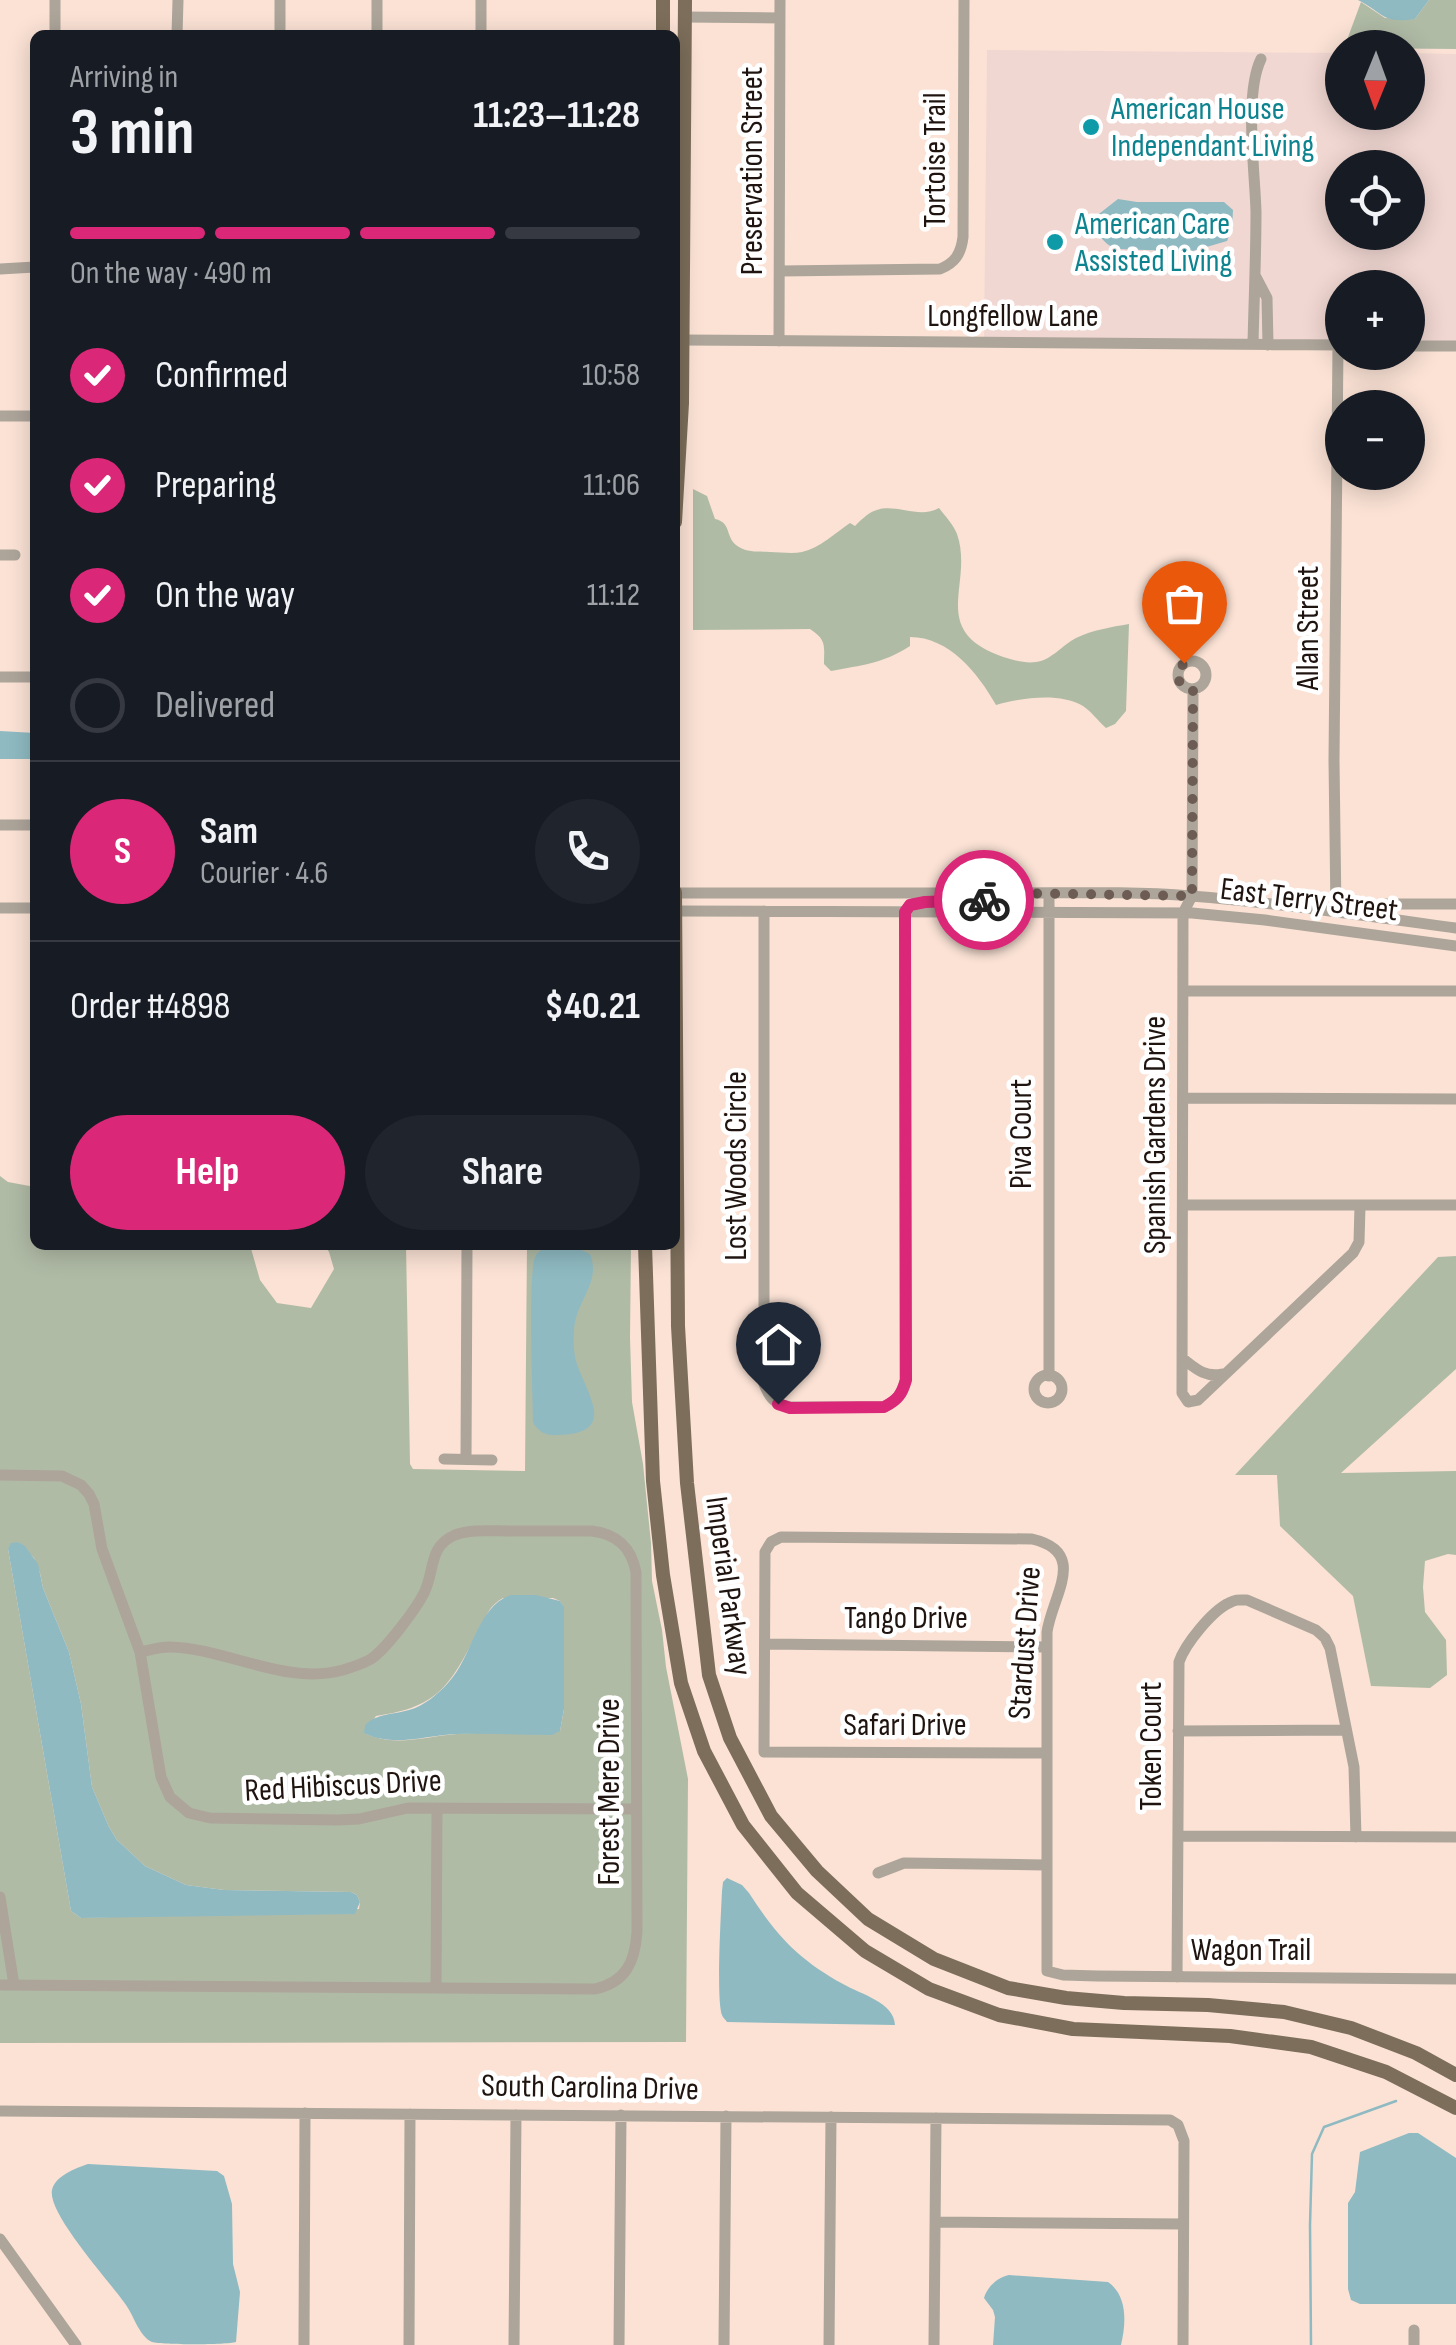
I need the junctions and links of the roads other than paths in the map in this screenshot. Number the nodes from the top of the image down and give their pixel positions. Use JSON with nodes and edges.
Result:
{"nodes":[{"id":1,"x":55,"y":0,"type":"edge"},
{"id":2,"x":178,"y":0,"type":"edge"},
{"id":3,"x":280,"y":0,"type":"edge"},
{"id":4,"x":377,"y":0,"type":"edge"},
{"id":5,"x":480,"y":0,"type":"edge"},
{"id":6,"x":663,"y":0,"type":"edge"},
{"id":7,"x":676,"y":0,"type":"edge"},
{"id":8,"x":684,"y":0,"type":"edge"},
{"id":9,"x":780,"y":0,"type":"edge"},
{"id":10,"x":964,"y":0,"type":"edge"},
{"id":11,"x":684,"y":18,"type":"junction"},
{"id":12,"x":780,"y":18,"type":"junction"},
{"id":13,"x":55,"y":30,"type":"edge"},
{"id":14,"x":178,"y":30,"type":"edge"},
{"id":15,"x":280,"y":30,"type":"edge"},
{"id":16,"x":377,"y":30,"type":"edge"},
{"id":17,"x":480,"y":30,"type":"edge"},
{"id":18,"x":665,"y":30,"type":"edge"},
{"id":19,"x":671,"y":30,"type":"edge"},
{"id":20,"x":1261,"y":59,"type":"dead end"},
{"id":21,"x":30,"y":268,"type":"edge"},
{"id":22,"x":0,"y":269,"type":"edge"},
{"id":23,"x":780,"y":270,"type":"junction"},
{"id":24,"x":1254,"y":273,"type":"junction"},
{"id":25,"x":683,"y":340,"type":"junction"},
{"id":26,"x":779,"y":341,"type":"junction"},
{"id":27,"x":1253,"y":344,"type":"junction"},
{"id":28,"x":1268,"y":345,"type":"junction"},
{"id":29,"x":1325,"y":345,"type":"edge"},
{"id":30,"x":1425,"y":346,"type":"edge"},
{"id":31,"x":1456,"y":346,"type":"edge"},
{"id":32,"x":1340,"y":370,"type":"edge"},
{"id":33,"x":680,"y":396,"type":"edge"},
{"id":34,"x":682,"y":402,"type":"junction"},
{"id":35,"x":0,"y":416,"type":"edge"},
{"id":36,"x":30,"y":416,"type":"edge"},
{"id":37,"x":680,"y":436,"type":"edge"},
{"id":38,"x":0,"y":555,"type":"edge"},
{"id":39,"x":15,"y":556,"type":"dead end"},
{"id":40,"x":0,"y":677,"type":"edge"},
{"id":41,"x":30,"y":677,"type":"edge"},
{"id":42,"x":1193,"y":690,"type":"dead end"},
{"id":43,"x":0,"y":825,"type":"edge"},
{"id":44,"x":30,"y":825,"type":"edge"},
{"id":45,"x":680,"y":893,"type":"edge"},
{"id":46,"x":1011,"y":893,"type":"junction"},
{"id":47,"x":1050,"y":893,"type":"junction"},
{"id":48,"x":1192,"y":896,"type":"junction"},
{"id":49,"x":1384,"y":904,"type":"dead end"},
{"id":50,"x":1456,"y":904,"type":"edge"},
{"id":51,"x":0,"y":908,"type":"edge"},
{"id":52,"x":30,"y":908,"type":"edge"},
{"id":53,"x":1049,"y":911,"type":"junction"},
{"id":54,"x":680,"y":912,"type":"edge"},
{"id":55,"x":764,"y":912,"type":"junction"},
{"id":56,"x":905,"y":912,"type":"junction"},
{"id":57,"x":1183,"y":912,"type":"junction"},
{"id":58,"x":1336,"y":912,"type":"junction"},
{"id":59,"x":1456,"y":928,"type":"edge"},
{"id":60,"x":1456,"y":946,"type":"edge"},
{"id":61,"x":1183,"y":991,"type":"junction"},
{"id":62,"x":1456,"y":991,"type":"edge"},
{"id":63,"x":1183,"y":1098,"type":"junction"},
{"id":64,"x":1456,"y":1099,"type":"edge"},
{"id":65,"x":1183,"y":1205,"type":"junction"},
{"id":66,"x":1456,"y":1205,"type":"edge"},
{"id":67,"x":1360,"y":1206,"type":"junction"},
{"id":68,"x":467,"y":1250,"type":"edge"},
{"id":69,"x":645,"y":1250,"type":"edge"},
{"id":70,"x":677,"y":1250,"type":"edge"},
{"id":71,"x":1182,"y":1358,"type":"junction"},
{"id":72,"x":1225,"y":1374,"type":"junction"},
{"id":73,"x":1049,"y":1376,"type":"dead end"},
{"id":74,"x":444,"y":1459,"type":"dead end"},
{"id":75,"x":466,"y":1459,"type":"junction"},
{"id":76,"x":492,"y":1460,"type":"dead end"},
{"id":77,"x":0,"y":1475,"type":"edge"},
{"id":78,"x":765,"y":1644,"type":"junction"},
{"id":79,"x":1046,"y":1646,"type":"junction"},
{"id":80,"x":140,"y":1652,"type":"junction"},
{"id":81,"x":1346,"y":1730,"type":"junction"},
{"id":82,"x":1178,"y":1731,"type":"junction"},
{"id":83,"x":1046,"y":1754,"type":"junction"},
{"id":84,"x":437,"y":1808,"type":"junction"},
{"id":85,"x":636,"y":1808,"type":"junction"},
{"id":86,"x":1178,"y":1836,"type":"junction"},
{"id":87,"x":1356,"y":1836,"type":"junction"},
{"id":88,"x":1456,"y":1838,"type":"edge"},
{"id":89,"x":1045,"y":1865,"type":"junction"},
{"id":90,"x":878,"y":1873,"type":"dead end"},
{"id":91,"x":0,"y":1897,"type":"edge"},
{"id":92,"x":1046,"y":1971,"type":"joint"},
{"id":93,"x":1177,"y":1977,"type":"junction"},
{"id":94,"x":1456,"y":1979,"type":"edge"},
{"id":95,"x":0,"y":1985,"type":"edge"},
{"id":96,"x":14,"y":1985,"type":"junction"},
{"id":97,"x":436,"y":1987,"type":"junction"},
{"id":98,"x":1456,"y":2075,"type":"edge"},
{"id":99,"x":1456,"y":2108,"type":"edge"},
{"id":100,"x":0,"y":2111,"type":"edge"},
{"id":101,"x":304,"y":2113,"type":"junction"},
{"id":102,"x":410,"y":2114,"type":"junction"},
{"id":103,"x":516,"y":2115,"type":"junction"},
{"id":104,"x":621,"y":2115,"type":"junction"},
{"id":105,"x":726,"y":2116,"type":"junction"},
{"id":106,"x":831,"y":2117,"type":"junction"},
{"id":107,"x":936,"y":2118,"type":"junction"},
{"id":108,"x":936,"y":2222,"type":"junction"},
{"id":109,"x":1183,"y":2224,"type":"junction"},
{"id":110,"x":0,"y":2238,"type":"edge"},
{"id":111,"x":1414,"y":2330,"type":"dead end"},
{"id":112,"x":76,"y":2345,"type":"edge"},
{"id":113,"x":304,"y":2345,"type":"edge"},
{"id":114,"x":409,"y":2345,"type":"edge"},
{"id":115,"x":514,"y":2345,"type":"edge"},
{"id":116,"x":619,"y":2345,"type":"edge"},
{"id":117,"x":724,"y":2345,"type":"edge"},
{"id":118,"x":829,"y":2345,"type":"edge"},
{"id":119,"x":934,"y":2345,"type":"edge"},
{"id":120,"x":1183,"y":2345,"type":"edge"},
{"id":121,"x":1414,"y":2345,"type":"edge"}],
"edges":[{"from":1,"to":13,"type":"street"},
{"from":2,"to":14,"type":"street"},
{"from":3,"to":15,"type":"street"},
{"from":4,"to":16,"type":"street"},
{"from":5,"to":17,"type":"street"},
{"from":6,"to":18,"type":"main road"},
{"from":7,"to":11,"type":"main road"},
{"from":8,"to":11,"type":"main road"},
{"from":9,"to":12,"type":"street","name":"Preservation Street"},
{"from":10,"to":23,"type":"street","name":"Tortoise Trail"},
{"from":11,"to":12,"type":"street"},
{"from":11,"to":19,"type":"main road"},
{"from":11,"to":25,"type":"main road"},
{"from":12,"to":23,"type":"street","name":"Preservation Street"},
{"from":20,"to":24,"type":"street"},
{"from":21,"to":22,"type":"street"},
{"from":23,"to":26,"type":"street","name":"Preservation Street"},
{"from":24,"to":27,"type":"street"},
{"from":24,"to":28,"type":"street"},
{"from":25,"to":26,"type":"street","name":"Longfellow Lane"},
{"from":25,"to":34,"type":"main road"},
{"from":26,"to":27,"type":"street","name":"Longfellow Lane"},
{"from":27,"to":28,"type":"street","name":"Longfellow Lane"},
{"from":28,"to":29,"type":"street","name":"Longfellow Lane"},
{"from":30,"to":31,"type":"street"},
{"from":32,"to":58,"type":"street","name":"Allan Street"},
{"from":33,"to":34,"type":"street"},
{"from":34,"to":37,"type":"main road"},
{"from":35,"to":36,"type":"street"},
{"from":38,"to":39,"type":"street"},
{"from":40,"to":41,"type":"street"},
{"from":42,"to":48,"type":"street"},
{"from":43,"to":44,"type":"street"},
{"from":45,"to":46,"type":"street"},
{"from":46,"to":47,"type":"street"},
{"from":46,"to":56,"type":"street"},
{"from":47,"to":48,"type":"street"},
{"from":47,"to":53,"type":"street","name":"Piva Court"},
{"from":48,"to":57,"type":"street"},
{"from":48,"to":58,"type":"street"},
{"from":49,"to":50,"type":"street"},
{"from":51,"to":52,"type":"street"},
{"from":53,"to":56,"type":"street","name":"East Terry Street"},
{"from":53,"to":57,"type":"street","name":"East Terry Street"},
{"from":53,"to":73,"type":"street","name":"Piva Court"},
{"from":54,"to":55,"type":"street","name":"East Terry Street"},
{"from":55,"to":56,"type":"street","name":"East Terry Street"},
{"from":55,"to":56,"type":"street","name":"Lost Woods Circle"},
{"from":57,"to":60,"type":"street","name":"East Terry Street"},
{"from":57,"to":61,"type":"street","name":"Spanish Gardens Drive"},
{"from":58,"to":59,"type":"street"},
{"from":61,"to":62,"type":"street"},
{"from":61,"to":63,"type":"street","name":"Spanish Gardens Drive"},
{"from":63,"to":64,"type":"street"},
{"from":63,"to":65,"type":"street","name":"Spanish Gardens Drive"},
{"from":65,"to":67,"type":"street"},
{"from":65,"to":71,"type":"street","name":"Spanish Gardens Drive"},
{"from":66,"to":67,"type":"street"},
{"from":67,"to":72,"type":"street","name":"Spanish Gardens Drive"},
{"from":68,"to":75,"type":"street"},
{"from":69,"to":99,"type":"main road","name":"Imperial Parkway"},
{"from":70,"to":98,"type":"main road","name":"Imperial Parkway"},
{"from":71,"to":72,"type":"street"},
{"from":71,"to":72,"type":"street","name":"Spanish Gardens Drive"},
{"from":74,"to":75,"type":"street"},
{"from":75,"to":76,"type":"street"},
{"from":77,"to":80,"type":"street","name":"Red Hibiscus Drive"},
{"from":78,"to":79,"type":"street","name":"Tango Drive"},
{"from":78,"to":79,"type":"street","name":"Stardust Drive"},
{"from":78,"to":83,"type":"street","name":"Safari Drive"},
{"from":79,"to":83,"type":"street","name":"Stardust Drive"},
{"from":80,"to":84,"type":"street","name":"Red Hibiscus Drive"},
{"from":80,"to":85,"type":"street","name":"Forest Mere Drive"},
{"from":81,"to":82,"type":"street"},
{"from":81,"to":82,"type":"street","name":"Token Court"},
{"from":81,"to":87,"type":"street","name":"Token Court"},
{"from":82,"to":86,"type":"street","name":"Token Court"},
{"from":83,"to":89,"type":"street","name":"Stardust Drive"},
{"from":84,"to":85,"type":"street","name":"Red Hibiscus Drive"},
{"from":84,"to":97,"type":"street"},
{"from":85,"to":97,"type":"street","name":"Forest Mere Drive"},
{"from":86,"to":87,"type":"street"},
{"from":86,"to":93,"type":"street","name":"Token Court"},
{"from":87,"to":88,"type":"street"},
{"from":89,"to":90,"type":"street"},
{"from":89,"to":92,"type":"street","name":"Stardust Drive"},
{"from":91,"to":96,"type":"street"},
{"from":92,"to":93,"type":"street","name":"Wagon Trail"},
{"from":93,"to":94,"type":"street","name":"Wagon Trail"},
{"from":95,"to":96,"type":"street","name":"Forest Mere Drive"},
{"from":96,"to":97,"type":"street","name":"Forest Mere Drive"},
{"from":100,"to":101,"type":"street","name":"South Carolina Drive"},
{"from":101,"to":102,"type":"street","name":"South Carolina Drive"},
{"from":101,"to":113,"type":"street"},
{"from":102,"to":103,"type":"street","name":"South Carolina Drive"},
{"from":102,"to":114,"type":"street"},
{"from":103,"to":104,"type":"street","name":"South Carolina Drive"},
{"from":103,"to":115,"type":"street"},
{"from":104,"to":105,"type":"street","name":"South Carolina Drive"},
{"from":104,"to":116,"type":"street"},
{"from":105,"to":106,"type":"street","name":"South Carolina Drive"},
{"from":105,"to":117,"type":"street"},
{"from":106,"to":107,"type":"street","name":"South Carolina Drive"},
{"from":106,"to":118,"type":"street"},
{"from":107,"to":108,"type":"street"},
{"from":107,"to":109,"type":"street","name":"South Carolina Drive"},
{"from":108,"to":109,"type":"street"},
{"from":108,"to":119,"type":"street"},
{"from":109,"to":120,"type":"street"},
{"from":110,"to":112,"type":"street"},
{"from":111,"to":121,"type":"street"}]}
